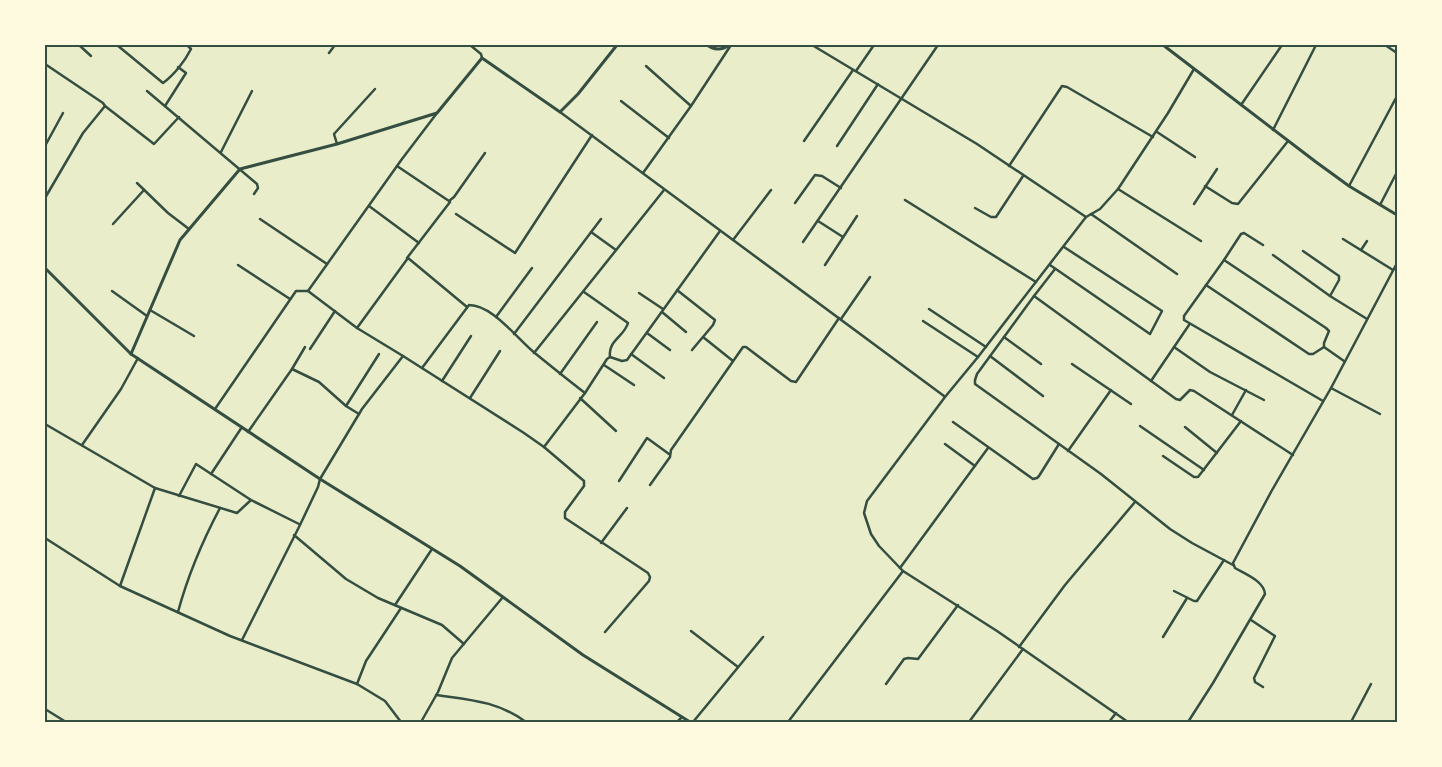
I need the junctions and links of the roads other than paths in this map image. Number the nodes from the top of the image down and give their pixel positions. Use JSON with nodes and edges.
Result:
{"nodes":[{"id":1,"x":79,"y":45,"type":"edge"},
{"id":2,"x":117,"y":45,"type":"edge"},
{"id":3,"x":187,"y":45,"type":"edge"},
{"id":4,"x":335,"y":45,"type":"edge"},
{"id":5,"x":470,"y":45,"type":"edge"},
{"id":6,"x":617,"y":45,"type":"edge"},
{"id":7,"x":707,"y":45,"type":"edge"},
{"id":8,"x":730,"y":45,"type":"edge"},
{"id":9,"x":812,"y":45,"type":"edge"},
{"id":10,"x":874,"y":45,"type":"edge"},
{"id":11,"x":938,"y":45,"type":"edge"},
{"id":12,"x":1162,"y":45,"type":"edge"},
{"id":13,"x":1282,"y":45,"type":"edge"},
{"id":14,"x":1316,"y":45,"type":"edge"},
{"id":15,"x":1385,"y":45,"type":"edge"},
{"id":16,"x":329,"y":53,"type":"dead end"},
{"id":17,"x":1397,"y":53,"type":"edge"},
{"id":18,"x":91,"y":56,"type":"dead end"},
{"id":19,"x":482,"y":58,"type":"junction"},
{"id":20,"x":45,"y":64,"type":"edge"},
{"id":21,"x":646,"y":66,"type":"dead end"},
{"id":22,"x":178,"y":67,"type":"junction"},
{"id":23,"x":1194,"y":68,"type":"junction"},
{"id":24,"x":855,"y":70,"type":"junction"},
{"id":25,"x":878,"y":84,"type":"junction"},
{"id":26,"x":375,"y":89,"type":"dead end"},
{"id":27,"x":148,"y":91,"type":"dead end"},
{"id":28,"x":252,"y":91,"type":"dead end"},
{"id":29,"x":1397,"y":96,"type":"edge"},
{"id":30,"x":902,"y":98,"type":"junction"},
{"id":31,"x":621,"y":101,"type":"dead end"},
{"id":32,"x":1241,"y":105,"type":"junction"},
{"id":33,"x":105,"y":106,"type":"junction"},
{"id":34,"x":165,"y":106,"type":"junction"},
{"id":35,"x":691,"y":106,"type":"junction"},
{"id":36,"x":560,"y":112,"type":"junction"},
{"id":37,"x":63,"y":113,"type":"dead end"},
{"id":38,"x":437,"y":113,"type":"junction"},
{"id":39,"x":179,"y":117,"type":"junction"},
{"id":40,"x":1273,"y":130,"type":"junction"},
{"id":41,"x":1157,"y":131,"type":"junction"},
{"id":42,"x":592,"y":135,"type":"junction"},
{"id":43,"x":1153,"y":137,"type":"junction"},
{"id":44,"x":669,"y":138,"type":"junction"},
{"id":45,"x":804,"y":140,"type":"dead end"},
{"id":46,"x":1288,"y":141,"type":"junction"},
{"id":47,"x":337,"y":144,"type":"junction"},
{"id":48,"x":45,"y":146,"type":"edge"},
{"id":49,"x":837,"y":146,"type":"dead end"},
{"id":50,"x":221,"y":152,"type":"junction"},
{"id":51,"x":485,"y":153,"type":"dead end"},
{"id":52,"x":1196,"y":158,"type":"dead end"},
{"id":53,"x":397,"y":166,"type":"junction"},
{"id":54,"x":1009,"y":166,"type":"junction"},
{"id":55,"x":240,"y":169,"type":"junction"},
{"id":56,"x":1217,"y":169,"type":"dead end"},
{"id":57,"x":1397,"y":172,"type":"edge"},
{"id":58,"x":643,"y":173,"type":"junction"},
{"id":59,"x":1023,"y":176,"type":"junction"},
{"id":60,"x":137,"y":183,"type":"dead end"},
{"id":61,"x":1205,"y":186,"type":"junction"},
{"id":62,"x":1348,"y":186,"type":"junction"},
{"id":63,"x":841,"y":188,"type":"junction"},
{"id":64,"x":1118,"y":189,"type":"junction"},
{"id":65,"x":144,"y":190,"type":"junction"},
{"id":66,"x":664,"y":190,"type":"junction"},
{"id":67,"x":770,"y":190,"type":"dead end"},
{"id":68,"x":254,"y":194,"type":"dead end"},
{"id":69,"x":45,"y":198,"type":"edge"},
{"id":70,"x":451,"y":200,"type":"junction"},
{"id":71,"x":905,"y":200,"type":"dead end"},
{"id":72,"x":795,"y":203,"type":"dead end"},
{"id":73,"x":1194,"y":204,"type":"dead end"},
{"id":74,"x":1380,"y":204,"type":"junction"},
{"id":75,"x":369,"y":206,"type":"junction"},
{"id":76,"x":975,"y":208,"type":"dead end"},
{"id":77,"x":456,"y":214,"type":"dead end"},
{"id":78,"x":1091,"y":214,"type":"junction"},
{"id":79,"x":1397,"y":215,"type":"edge"},
{"id":80,"x":857,"y":216,"type":"dead end"},
{"id":81,"x":1086,"y":218,"type":"junction"},
{"id":82,"x":260,"y":219,"type":"dead end"},
{"id":83,"x":601,"y":219,"type":"dead end"},
{"id":84,"x":818,"y":221,"type":"junction"},
{"id":85,"x":113,"y":224,"type":"dead end"},
{"id":86,"x":189,"y":229,"type":"junction"},
{"id":87,"x":720,"y":231,"type":"junction"},
{"id":88,"x":591,"y":232,"type":"junction"},
{"id":89,"x":843,"y":237,"type":"junction"},
{"id":90,"x":1343,"y":239,"type":"dead end"},
{"id":91,"x":733,"y":240,"type":"junction"},
{"id":92,"x":1201,"y":241,"type":"dead end"},
{"id":93,"x":1367,"y":241,"type":"dead end"},
{"id":94,"x":804,"y":242,"type":"dead end"},
{"id":95,"x":419,"y":243,"type":"junction"},
{"id":96,"x":1263,"y":245,"type":"dead end"},
{"id":97,"x":1064,"y":247,"type":"junction"},
{"id":98,"x":617,"y":250,"type":"junction"},
{"id":99,"x":1361,"y":250,"type":"junction"},
{"id":100,"x":1303,"y":251,"type":"dead end"},
{"id":101,"x":1273,"y":255,"type":"dead end"},
{"id":102,"x":407,"y":258,"type":"junction"},
{"id":103,"x":1224,"y":260,"type":"junction"},
{"id":104,"x":1397,"y":263,"type":"edge"},
{"id":105,"x":327,"y":264,"type":"junction"},
{"id":106,"x":238,"y":265,"type":"dead end"},
{"id":107,"x":825,"y":265,"type":"dead end"},
{"id":108,"x":1050,"y":265,"type":"junction"},
{"id":109,"x":45,"y":268,"type":"edge"},
{"id":110,"x":532,"y":268,"type":"dead end"},
{"id":111,"x":1055,"y":269,"type":"junction"},
{"id":112,"x":1393,"y":270,"type":"junction"},
{"id":113,"x":1177,"y":274,"type":"dead end"},
{"id":114,"x":870,"y":277,"type":"dead end"},
{"id":115,"x":1036,"y":282,"type":"junction"},
{"id":116,"x":1206,"y":285,"type":"junction"},
{"id":117,"x":677,"y":290,"type":"junction"},
{"id":118,"x":112,"y":291,"type":"dead end"},
{"id":119,"x":308,"y":291,"type":"junction"},
{"id":120,"x":584,"y":292,"type":"junction"},
{"id":121,"x":639,"y":293,"type":"dead end"},
{"id":122,"x":1034,"y":296,"type":"junction"},
{"id":123,"x":1330,"y":296,"type":"junction"},
{"id":124,"x":290,"y":299,"type":"junction"},
{"id":125,"x":467,"y":307,"type":"junction"},
{"id":126,"x":929,"y":309,"type":"dead end"},
{"id":127,"x":150,"y":310,"type":"junction"},
{"id":128,"x":335,"y":310,"type":"junction"},
{"id":129,"x":662,"y":310,"type":"junction"},
{"id":130,"x":148,"y":316,"type":"junction"},
{"id":131,"x":496,"y":317,"type":"junction"},
{"id":132,"x":840,"y":319,"type":"junction"},
{"id":133,"x":1367,"y":319,"type":"junction"},
{"id":134,"x":922,"y":321,"type":"dead end"},
{"id":135,"x":597,"y":322,"type":"dead end"},
{"id":136,"x":1189,"y":324,"type":"junction"},
{"id":137,"x":358,"y":328,"type":"junction"},
{"id":138,"x":646,"y":332,"type":"junction"},
{"id":139,"x":686,"y":332,"type":"dead end"},
{"id":140,"x":514,"y":334,"type":"junction"},
{"id":141,"x":194,"y":336,"type":"dead end"},
{"id":142,"x":471,"y":336,"type":"dead end"},
{"id":143,"x":703,"y":337,"type":"junction"},
{"id":144,"x":1004,"y":337,"type":"junction"},
{"id":145,"x":305,"y":347,"type":"dead end"},
{"id":146,"x":986,"y":347,"type":"junction"},
{"id":147,"x":1174,"y":347,"type":"junction"},
{"id":148,"x":1324,"y":347,"type":"junction"},
{"id":149,"x":310,"y":349,"type":"dead end"},
{"id":150,"x":670,"y":350,"type":"dead end"},
{"id":151,"x":692,"y":350,"type":"dead end"},
{"id":152,"x":500,"y":351,"type":"dead end"},
{"id":153,"x":534,"y":353,"type":"junction"},
{"id":154,"x":131,"y":354,"type":"junction"},
{"id":155,"x":379,"y":354,"type":"dead end"},
{"id":156,"x":631,"y":354,"type":"junction"},
{"id":157,"x":403,"y":356,"type":"junction"},
{"id":158,"x":990,"y":356,"type":"junction"},
{"id":159,"x":610,"y":357,"type":"junction"},
{"id":160,"x":138,"y":358,"type":"junction"},
{"id":161,"x":978,"y":358,"type":"junction"},
{"id":162,"x":733,"y":361,"type":"junction"},
{"id":163,"x":1345,"y":361,"type":"junction"},
{"id":164,"x":603,"y":364,"type":"junction"},
{"id":165,"x":1041,"y":364,"type":"dead end"},
{"id":166,"x":1072,"y":364,"type":"dead end"},
{"id":167,"x":422,"y":368,"type":"junction"},
{"id":168,"x":292,"y":369,"type":"junction"},
{"id":169,"x":560,"y":374,"type":"junction"},
{"id":170,"x":664,"y":378,"type":"dead end"},
{"id":171,"x":442,"y":381,"type":"junction"},
{"id":172,"x":1152,"y":381,"type":"junction"},
{"id":173,"x":634,"y":385,"type":"dead end"},
{"id":174,"x":1330,"y":388,"type":"junction"},
{"id":175,"x":1111,"y":390,"type":"junction"},
{"id":176,"x":1246,"y":390,"type":"junction"},
{"id":177,"x":584,"y":392,"type":"junction"},
{"id":178,"x":1043,"y":396,"type":"dead end"},
{"id":179,"x":945,"y":397,"type":"junction"},
{"id":180,"x":470,"y":398,"type":"junction"},
{"id":181,"x":580,"y":398,"type":"junction"},
{"id":182,"x":1264,"y":400,"type":"dead end"},
{"id":183,"x":1323,"y":401,"type":"junction"},
{"id":184,"x":1131,"y":404,"type":"dead end"},
{"id":185,"x":346,"y":406,"type":"junction"},
{"id":186,"x":215,"y":409,"type":"junction"},
{"id":187,"x":359,"y":414,"type":"junction"},
{"id":188,"x":1380,"y":414,"type":"dead end"},
{"id":189,"x":1232,"y":415,"type":"junction"},
{"id":190,"x":1241,"y":421,"type":"junction"},
{"id":191,"x":953,"y":422,"type":"dead end"},
{"id":192,"x":45,"y":424,"type":"edge"},
{"id":193,"x":1140,"y":426,"type":"dead end"},
{"id":194,"x":242,"y":427,"type":"junction"},
{"id":195,"x":1185,"y":427,"type":"dead end"},
{"id":196,"x":616,"y":431,"type":"dead end"},
{"id":197,"x":248,"y":432,"type":"junction"},
{"id":198,"x":945,"y":444,"type":"dead end"},
{"id":199,"x":1059,"y":444,"type":"junction"},
{"id":200,"x":82,"y":445,"type":"junction"},
{"id":201,"x":544,"y":447,"type":"junction"},
{"id":202,"x":988,"y":448,"type":"junction"},
{"id":203,"x":1068,"y":451,"type":"junction"},
{"id":204,"x":1217,"y":453,"type":"junction"},
{"id":205,"x":669,"y":454,"type":"junction"},
{"id":206,"x":1293,"y":455,"type":"junction"},
{"id":207,"x":1163,"y":456,"type":"dead end"},
{"id":208,"x":975,"y":466,"type":"junction"},
{"id":209,"x":1204,"y":470,"type":"junction"},
{"id":210,"x":211,"y":474,"type":"junction"},
{"id":211,"x":320,"y":479,"type":"junction"},
{"id":212,"x":619,"y":481,"type":"dead end"},
{"id":213,"x":650,"y":485,"type":"dead end"},
{"id":214,"x":155,"y":488,"type":"junction"},
{"id":215,"x":179,"y":496,"type":"junction"},
{"id":216,"x":251,"y":500,"type":"junction"},
{"id":217,"x":1135,"y":502,"type":"junction"},
{"id":218,"x":220,"y":508,"type":"junction"},
{"id":219,"x":626,"y":508,"type":"dead end"},
{"id":220,"x":300,"y":525,"type":"junction"},
{"id":221,"x":294,"y":536,"type":"junction"},
{"id":222,"x":45,"y":538,"type":"edge"},
{"id":223,"x":601,"y":543,"type":"junction"},
{"id":224,"x":432,"y":549,"type":"junction"},
{"id":225,"x":1224,"y":560,"type":"junction"},
{"id":226,"x":1233,"y":565,"type":"junction"},
{"id":227,"x":902,"y":569,"type":"junction"},
{"id":228,"x":120,"y":586,"type":"junction"},
{"id":229,"x":1174,"y":591,"type":"dead end"},
{"id":230,"x":504,"y":596,"type":"junction"},
{"id":231,"x":1187,"y":598,"type":"junction"},
{"id":232,"x":395,"y":605,"type":"junction"},
{"id":233,"x":958,"y":605,"type":"junction"},
{"id":234,"x":401,"y":608,"type":"junction"},
{"id":235,"x":178,"y":612,"type":"junction"},
{"id":236,"x":1251,"y":620,"type":"junction"},
{"id":237,"x":691,"y":631,"type":"dead end"},
{"id":238,"x":605,"y":632,"type":"dead end"},
{"id":239,"x":763,"y":637,"type":"dead end"},
{"id":240,"x":1163,"y":637,"type":"dead end"},
{"id":241,"x":242,"y":640,"type":"junction"},
{"id":242,"x":464,"y":644,"type":"junction"},
{"id":243,"x":1021,"y":648,"type":"junction"},
{"id":244,"x":738,"y":667,"type":"junction"},
{"id":245,"x":357,"y":684,"type":"junction"},
{"id":246,"x":886,"y":684,"type":"dead end"},
{"id":247,"x":1371,"y":684,"type":"dead end"},
{"id":248,"x":1263,"y":687,"type":"dead end"},
{"id":249,"x":436,"y":695,"type":"junction"},
{"id":250,"x":45,"y":708,"type":"edge"},
{"id":251,"x":1116,"y":713,"type":"junction"},
{"id":252,"x":682,"y":717,"type":"junction"},
{"id":253,"x":66,"y":722,"type":"edge"},
{"id":254,"x":401,"y":722,"type":"edge"},
{"id":255,"x":421,"y":722,"type":"edge"},
{"id":256,"x":526,"y":722,"type":"edge"},
{"id":257,"x":677,"y":722,"type":"edge"},
{"id":258,"x":692,"y":722,"type":"edge"},
{"id":259,"x":788,"y":722,"type":"edge"},
{"id":260,"x":969,"y":722,"type":"edge"},
{"id":261,"x":1109,"y":722,"type":"edge"},
{"id":262,"x":1128,"y":722,"type":"edge"},
{"id":263,"x":1188,"y":722,"type":"edge"},
{"id":264,"x":1351,"y":722,"type":"edge"}],
"edges":[{"from":1,"to":18,"type":"street"},
{"from":2,"to":22,"type":"street"},
{"from":3,"to":22,"type":"street"},
{"from":4,"to":16,"type":"street"},
{"from":5,"to":19,"type":"street"},
{"from":6,"to":36,"type":"street"},
{"from":7,"to":8,"type":"street"},
{"from":8,"to":35,"type":"street"},
{"from":9,"to":24,"type":"street"},
{"from":10,"to":24,"type":"street"},
{"from":11,"to":30,"type":"street"},
{"from":12,"to":23,"type":"street"},
{"from":13,"to":32,"type":"street"},
{"from":14,"to":40,"type":"street"},
{"from":15,"to":17,"type":"street"},
{"from":19,"to":36,"type":"street"},
{"from":19,"to":38,"type":"street"},
{"from":20,"to":33,"type":"street"},
{"from":21,"to":35,"type":"street"},
{"from":22,"to":34,"type":"street"},
{"from":23,"to":32,"type":"street"},
{"from":23,"to":41,"type":"street"},
{"from":24,"to":25,"type":"street"},
{"from":24,"to":45,"type":"street"},
{"from":25,"to":30,"type":"street"},
{"from":25,"to":49,"type":"street"},
{"from":26,"to":47,"type":"street"},
{"from":27,"to":34,"type":"street"},
{"from":28,"to":50,"type":"street"},
{"from":29,"to":62,"type":"street"},
{"from":30,"to":54,"type":"street"},
{"from":30,"to":63,"type":"street"},
{"from":31,"to":44,"type":"street"},
{"from":32,"to":40,"type":"street"},
{"from":33,"to":39,"type":"street"},
{"from":33,"to":69,"type":"street"},
{"from":34,"to":39,"type":"street"},
{"from":35,"to":44,"type":"street"},
{"from":36,"to":42,"type":"street"},
{"from":37,"to":48,"type":"street"},
{"from":38,"to":47,"type":"street"},
{"from":38,"to":53,"type":"street"},
{"from":39,"to":50,"type":"street"},
{"from":40,"to":46,"type":"street"},
{"from":41,"to":43,"type":"street"},
{"from":41,"to":52,"type":"street"},
{"from":42,"to":58,"type":"street"},
{"from":42,"to":77,"type":"street"},
{"from":43,"to":54,"type":"street"},
{"from":43,"to":64,"type":"street"},
{"from":44,"to":58,"type":"street"},
{"from":46,"to":61,"type":"street"},
{"from":46,"to":62,"type":"street"},
{"from":47,"to":55,"type":"street"},
{"from":50,"to":55,"type":"street"},
{"from":51,"to":70,"type":"street"},
{"from":53,"to":70,"type":"street"},
{"from":53,"to":75,"type":"street"},
{"from":54,"to":59,"type":"street"},
{"from":55,"to":68,"type":"street"},
{"from":55,"to":86,"type":"street"},
{"from":56,"to":61,"type":"street"},
{"from":57,"to":74,"type":"street"},
{"from":58,"to":66,"type":"street"},
{"from":59,"to":76,"type":"street"},
{"from":59,"to":81,"type":"street"},
{"from":60,"to":65,"type":"street"},
{"from":61,"to":73,"type":"street"},
{"from":62,"to":74,"type":"street"},
{"from":63,"to":72,"type":"street"},
{"from":63,"to":84,"type":"street"},
{"from":64,"to":78,"type":"street"},
{"from":64,"to":92,"type":"street"},
{"from":65,"to":85,"type":"street"},
{"from":65,"to":86,"type":"street"},
{"from":66,"to":87,"type":"street"},
{"from":66,"to":98,"type":"street"},
{"from":67,"to":91,"type":"street"},
{"from":70,"to":95,"type":"street"},
{"from":71,"to":115,"type":"street"},
{"from":74,"to":79,"type":"street"},
{"from":75,"to":95,"type":"street"},
{"from":75,"to":105,"type":"street"},
{"from":78,"to":81,"type":"street"},
{"from":78,"to":113,"type":"street"},
{"from":80,"to":89,"type":"street"},
{"from":81,"to":97,"type":"street"},
{"from":82,"to":105,"type":"street"},
{"from":83,"to":88,"type":"street"},
{"from":84,"to":89,"type":"street"},
{"from":84,"to":94,"type":"street"},
{"from":86,"to":127,"type":"street"},
{"from":87,"to":91,"type":"street"},
{"from":87,"to":117,"type":"street"},
{"from":88,"to":98,"type":"street"},
{"from":88,"to":140,"type":"street"},
{"from":89,"to":107,"type":"street"},
{"from":90,"to":99,"type":"street"},
{"from":91,"to":132,"type":"street"},
{"from":93,"to":99,"type":"street"},
{"from":95,"to":102,"type":"street"},
{"from":96,"to":103,"type":"street"},
{"from":97,"to":108,"type":"street"},
{"from":97,"to":111,"type":"street"},
{"from":98,"to":120,"type":"street"},
{"from":99,"to":112,"type":"street"},
{"from":100,"to":123,"type":"street"},
{"from":101,"to":123,"type":"street"},
{"from":102,"to":125,"type":"street"},
{"from":102,"to":137,"type":"street"},
{"from":103,"to":116,"type":"street"},
{"from":103,"to":148,"type":"street"},
{"from":104,"to":112,"type":"street"},
{"from":105,"to":119,"type":"street"},
{"from":106,"to":124,"type":"street"},
{"from":108,"to":111,"type":"street"},
{"from":108,"to":115,"type":"street"},
{"from":109,"to":154,"type":"street"},
{"from":110,"to":131,"type":"street"},
{"from":111,"to":122,"type":"street"},
{"from":112,"to":133,"type":"street"},
{"from":114,"to":132,"type":"street"},
{"from":115,"to":146,"type":"street"},
{"from":116,"to":136,"type":"street"},
{"from":116,"to":148,"type":"street"},
{"from":117,"to":129,"type":"street"},
{"from":117,"to":143,"type":"street"},
{"from":118,"to":130,"type":"street"},
{"from":119,"to":124,"type":"street"},
{"from":119,"to":128,"type":"street"},
{"from":120,"to":153,"type":"street"},
{"from":120,"to":159,"type":"street"},
{"from":121,"to":129,"type":"street"},
{"from":122,"to":144,"type":"street"},
{"from":122,"to":172,"type":"street"},
{"from":123,"to":133,"type":"street"},
{"from":124,"to":186,"type":"street"},
{"from":125,"to":131,"type":"street"},
{"from":125,"to":167,"type":"street"},
{"from":126,"to":146,"type":"street"},
{"from":127,"to":130,"type":"street"},
{"from":127,"to":141,"type":"street"},
{"from":128,"to":137,"type":"street"},
{"from":128,"to":149,"type":"street"},
{"from":129,"to":138,"type":"street"},
{"from":129,"to":139,"type":"street"},
{"from":130,"to":154,"type":"street"},
{"from":131,"to":140,"type":"street"},
{"from":132,"to":162,"type":"street"},
{"from":132,"to":179,"type":"street"},
{"from":133,"to":163,"type":"street"},
{"from":134,"to":161,"type":"street"},
{"from":135,"to":169,"type":"street"},
{"from":136,"to":147,"type":"street"},
{"from":136,"to":183,"type":"street"},
{"from":137,"to":157,"type":"street"},
{"from":138,"to":150,"type":"street"},
{"from":138,"to":156,"type":"street"},
{"from":140,"to":153,"type":"street"},
{"from":142,"to":171,"type":"street"},
{"from":143,"to":151,"type":"street"},
{"from":143,"to":162,"type":"street"},
{"from":144,"to":158,"type":"street"},
{"from":144,"to":165,"type":"street"},
{"from":145,"to":168,"type":"street"},
{"from":146,"to":161,"type":"street"},
{"from":147,"to":172,"type":"street"},
{"from":147,"to":176,"type":"street"},
{"from":148,"to":163,"type":"street"},
{"from":152,"to":180,"type":"street"},
{"from":153,"to":169,"type":"street"},
{"from":154,"to":160,"type":"street"},
{"from":155,"to":185,"type":"street"},
{"from":156,"to":159,"type":"street"},
{"from":156,"to":170,"type":"street"},
{"from":157,"to":167,"type":"street"},
{"from":157,"to":187,"type":"street"},
{"from":158,"to":178,"type":"street"},
{"from":158,"to":199,"type":"street"},
{"from":159,"to":164,"type":"street"},
{"from":160,"to":186,"type":"street"},
{"from":160,"to":200,"type":"street"},
{"from":161,"to":179,"type":"street"},
{"from":162,"to":205,"type":"street"},
{"from":163,"to":174,"type":"street"},
{"from":164,"to":173,"type":"street"},
{"from":164,"to":177,"type":"street"},
{"from":166,"to":175,"type":"street"},
{"from":167,"to":171,"type":"street"},
{"from":168,"to":185,"type":"street"},
{"from":168,"to":197,"type":"street"},
{"from":169,"to":177,"type":"street"},
{"from":171,"to":180,"type":"street"},
{"from":172,"to":189,"type":"street"},
{"from":174,"to":183,"type":"street"},
{"from":174,"to":188,"type":"street"},
{"from":175,"to":184,"type":"street"},
{"from":175,"to":203,"type":"street"},
{"from":176,"to":182,"type":"street"},
{"from":176,"to":189,"type":"street"},
{"from":177,"to":181,"type":"street"},
{"from":179,"to":227,"type":"street"},
{"from":180,"to":201,"type":"street"},
{"from":181,"to":196,"type":"street"},
{"from":181,"to":201,"type":"street"},
{"from":183,"to":206,"type":"street"},
{"from":185,"to":187,"type":"street"},
{"from":186,"to":194,"type":"street"},
{"from":187,"to":211,"type":"street"},
{"from":189,"to":190,"type":"street"},
{"from":190,"to":204,"type":"street"},
{"from":190,"to":206,"type":"street"},
{"from":191,"to":202,"type":"street"},
{"from":192,"to":200,"type":"street"},
{"from":193,"to":209,"type":"street"},
{"from":194,"to":197,"type":"street"},
{"from":194,"to":210,"type":"street"},
{"from":195,"to":204,"type":"street"},
{"from":197,"to":211,"type":"street"},
{"from":198,"to":208,"type":"street"},
{"from":199,"to":202,"type":"street"},
{"from":199,"to":203,"type":"street"},
{"from":200,"to":214,"type":"street"},
{"from":201,"to":223,"type":"street"},
{"from":202,"to":208,"type":"street"},
{"from":203,"to":217,"type":"street"},
{"from":204,"to":209,"type":"street"},
{"from":205,"to":212,"type":"street"},
{"from":205,"to":213,"type":"street"},
{"from":206,"to":226,"type":"street"},
{"from":207,"to":209,"type":"street"},
{"from":208,"to":227,"type":"street"},
{"from":210,"to":215,"type":"street"},
{"from":210,"to":216,"type":"street"},
{"from":211,"to":220,"type":"street"},
{"from":211,"to":224,"type":"street"},
{"from":214,"to":215,"type":"street"},
{"from":214,"to":228,"type":"street"},
{"from":215,"to":218,"type":"street"},
{"from":216,"to":218,"type":"street"},
{"from":216,"to":220,"type":"street"},
{"from":217,"to":225,"type":"street"},
{"from":217,"to":243,"type":"street"},
{"from":218,"to":235,"type":"street"},
{"from":219,"to":223,"type":"street"},
{"from":220,"to":221,"type":"street"},
{"from":221,"to":232,"type":"street"},
{"from":221,"to":241,"type":"street"},
{"from":222,"to":228,"type":"street"},
{"from":223,"to":238,"type":"street"},
{"from":224,"to":230,"type":"street"},
{"from":224,"to":232,"type":"street"},
{"from":225,"to":226,"type":"street"},
{"from":225,"to":231,"type":"street"},
{"from":226,"to":236,"type":"street"},
{"from":227,"to":233,"type":"street"},
{"from":227,"to":259,"type":"street"},
{"from":228,"to":235,"type":"street"},
{"from":229,"to":231,"type":"street"},
{"from":230,"to":242,"type":"street"},
{"from":230,"to":252,"type":"street"},
{"from":231,"to":240,"type":"street"},
{"from":232,"to":234,"type":"street"},
{"from":233,"to":243,"type":"street"},
{"from":233,"to":246,"type":"street"},
{"from":234,"to":242,"type":"street"},
{"from":234,"to":245,"type":"street"},
{"from":235,"to":241,"type":"street"},
{"from":236,"to":248,"type":"street"},
{"from":236,"to":263,"type":"street"},
{"from":237,"to":244,"type":"street"},
{"from":239,"to":244,"type":"street"},
{"from":241,"to":245,"type":"street"},
{"from":242,"to":249,"type":"street"},
{"from":243,"to":251,"type":"street"},
{"from":243,"to":260,"type":"street"},
{"from":244,"to":258,"type":"street"},
{"from":245,"to":254,"type":"street"},
{"from":247,"to":264,"type":"street"},
{"from":249,"to":255,"type":"street"},
{"from":249,"to":256,"type":"street"},
{"from":250,"to":253,"type":"street"},
{"from":251,"to":261,"type":"street"},
{"from":251,"to":262,"type":"street"},
{"from":252,"to":257,"type":"street"},
{"from":252,"to":258,"type":"street"}]}
